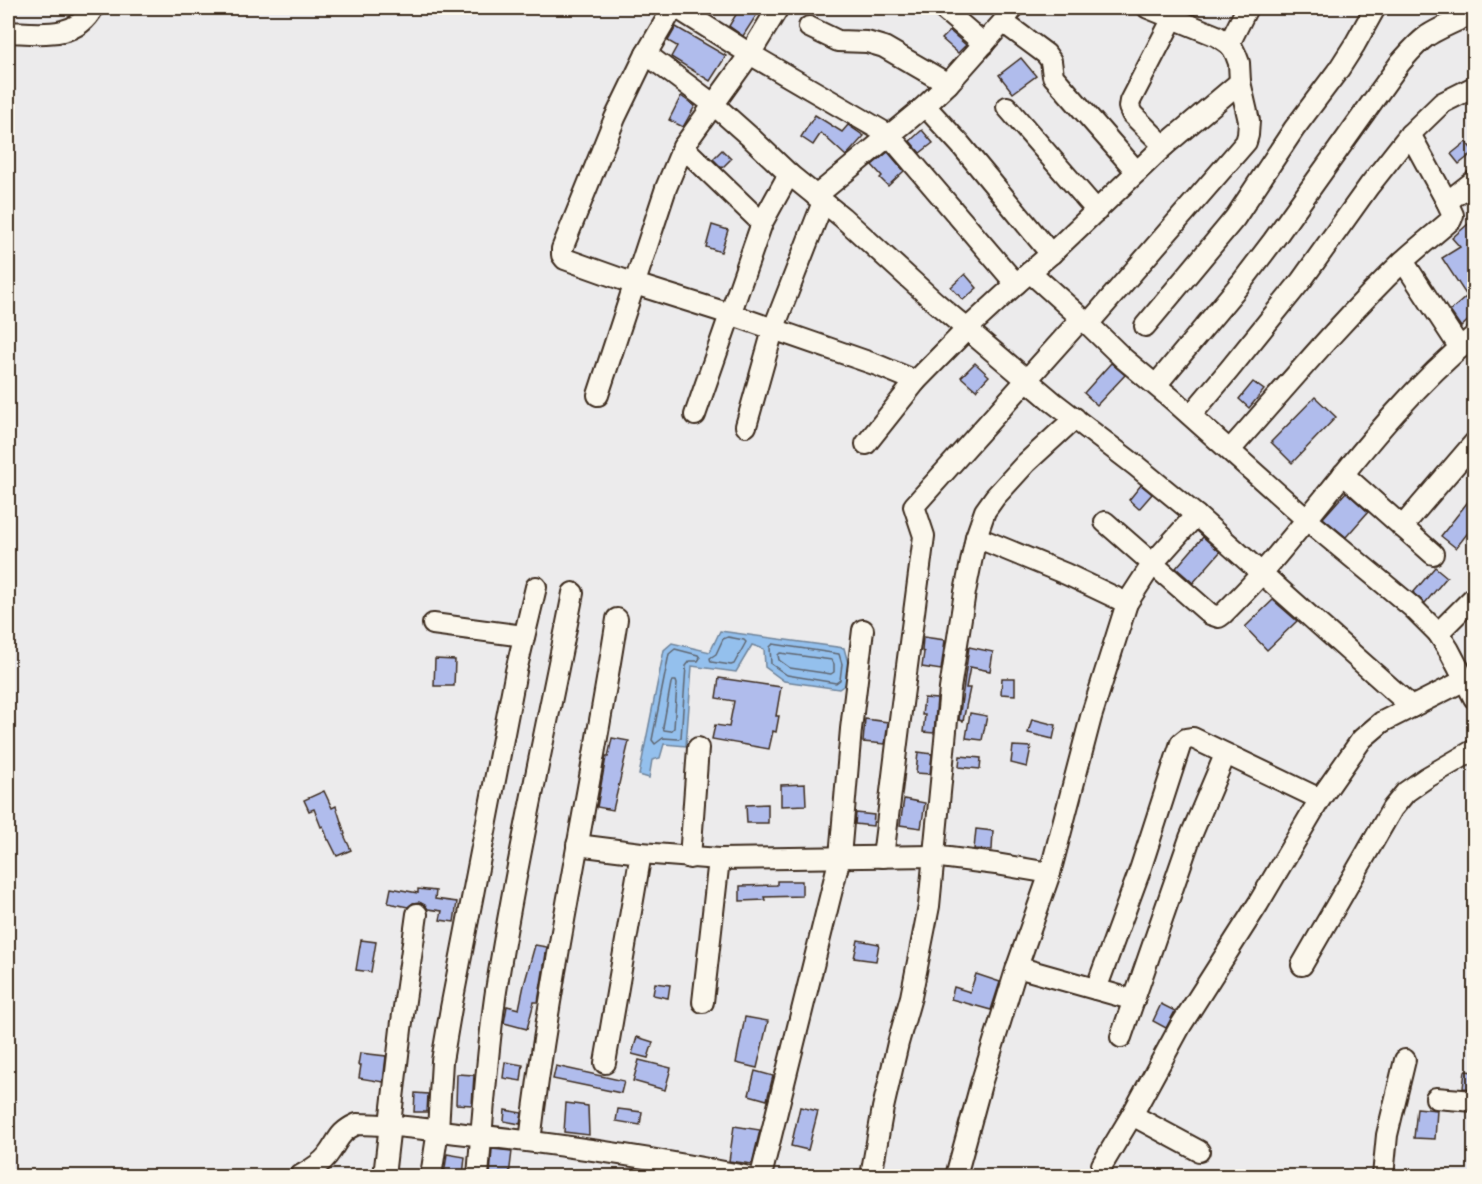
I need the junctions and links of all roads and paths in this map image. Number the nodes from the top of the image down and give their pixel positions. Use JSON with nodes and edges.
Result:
{"nodes":[{"id":1,"x":93,"y":8,"type":"edge"},
{"id":2,"x":675,"y":8,"type":"edge"},
{"id":3,"x":778,"y":8,"type":"edge"},
{"id":4,"x":942,"y":8,"type":"edge"},
{"id":5,"x":1148,"y":8,"type":"edge"},
{"id":6,"x":1247,"y":8,"type":"edge"},
{"id":7,"x":1375,"y":8,"type":"edge"},
{"id":8,"x":1474,"y":13,"type":"edge"},
{"id":9,"x":1008,"y":15,"type":"edge"},
{"id":10,"x":1173,"y":18,"type":"junction"},
{"id":11,"x":808,"y":27,"type":"dead end"},
{"id":12,"x":8,"y":32,"type":"edge"},
{"id":13,"x":984,"y":44,"type":"junction"},
{"id":14,"x":1229,"y":44,"type":"junction"},
{"id":15,"x":646,"y":54,"type":"junction"},
{"id":16,"x":750,"y":54,"type":"junction"},
{"id":17,"x":1240,"y":82,"type":"junction"},
{"id":18,"x":948,"y":84,"type":"junction"},
{"id":19,"x":1474,"y":87,"type":"edge"},
{"id":20,"x":713,"y":104,"type":"junction"},
{"id":21,"x":925,"y":106,"type":"junction"},
{"id":22,"x":1007,"y":107,"type":"dead end"},
{"id":23,"x":1410,"y":134,"type":"junction"},
{"id":24,"x":889,"y":135,"type":"junction"},
{"id":25,"x":1164,"y":146,"type":"junction"},
{"id":26,"x":683,"y":147,"type":"junction"},
{"id":27,"x":1137,"y":172,"type":"junction"},
{"id":28,"x":789,"y":174,"type":"junction"},
{"id":29,"x":1474,"y":181,"type":"edge"},
{"id":30,"x":819,"y":199,"type":"junction"},
{"id":31,"x":1447,"y":202,"type":"junction"},
{"id":32,"x":1097,"y":212,"type":"junction"},
{"id":33,"x":762,"y":223,"type":"junction"},
{"id":34,"x":1052,"y":254,"type":"junction"},
{"id":35,"x":1403,"y":261,"type":"junction"},
{"id":36,"x":1023,"y":278,"type":"junction"},
{"id":37,"x":635,"y":284,"type":"junction"},
{"id":38,"x":730,"y":314,"type":"junction"},
{"id":39,"x":1084,"y":322,"type":"junction"},
{"id":40,"x":1145,"y":326,"type":"dead end"},
{"id":41,"x":967,"y":329,"type":"junction"},
{"id":42,"x":774,"y":330,"type":"junction"},
{"id":43,"x":1467,"y":342,"type":"edge"},
{"id":44,"x":1026,"y":380,"type":"junction"},
{"id":45,"x":916,"y":381,"type":"junction"},
{"id":46,"x":1156,"y":386,"type":"junction"},
{"id":47,"x":597,"y":395,"type":"dead end"},
{"id":48,"x":695,"y":415,"type":"dead end"},
{"id":49,"x":1191,"y":415,"type":"junction"},
{"id":50,"x":1075,"y":418,"type":"junction"},
{"id":51,"x":746,"y":426,"type":"dead end"},
{"id":52,"x":1474,"y":443,"type":"edge"},
{"id":53,"x":866,"y":444,"type":"dead end"},
{"id":54,"x":1230,"y":450,"type":"junction"},
{"id":55,"x":1343,"y":474,"type":"junction"},
{"id":56,"x":1196,"y":515,"type":"junction"},
{"id":57,"x":1306,"y":519,"type":"junction"},
{"id":58,"x":1105,"y":522,"type":"dead end"},
{"id":59,"x":1402,"y":527,"type":"junction"},
{"id":60,"x":976,"y":537,"type":"junction"},
{"id":61,"x":1433,"y":554,"type":"dead end"},
{"id":62,"x":1153,"y":563,"type":"junction"},
{"id":63,"x":1261,"y":574,"type":"junction"},
{"id":64,"x":536,"y":587,"type":"dead end"},
{"id":65,"x":573,"y":593,"type":"dead end"},
{"id":66,"x":1474,"y":600,"type":"edge"},
{"id":67,"x":1127,"y":603,"type":"junction"},
{"id":68,"x":617,"y":619,"type":"dead end"},
{"id":69,"x":432,"y":624,"type":"dead end"},
{"id":70,"x":863,"y":630,"type":"dead end"},
{"id":71,"x":1438,"y":633,"type":"junction"},
{"id":72,"x":524,"y":636,"type":"junction"},
{"id":73,"x":1465,"y":680,"type":"junction"},
{"id":74,"x":1474,"y":698,"type":"edge"},
{"id":75,"x":1412,"y":707,"type":"junction"},
{"id":76,"x":698,"y":748,"type":"dead end"},
{"id":77,"x":1474,"y":750,"type":"edge"},
{"id":78,"x":1225,"y":755,"type":"junction"},
{"id":79,"x":1320,"y":799,"type":"junction"},
{"id":80,"x":577,"y":846,"type":"junction"},
{"id":81,"x":641,"y":854,"type":"junction"},
{"id":82,"x":933,"y":856,"type":"junction"},
{"id":83,"x":840,"y":857,"type":"junction"},
{"id":84,"x":883,"y":857,"type":"junction"},
{"id":85,"x":690,"y":858,"type":"junction"},
{"id":86,"x":719,"y":860,"type":"junction"},
{"id":87,"x":1050,"y":873,"type":"junction"},
{"id":88,"x":417,"y":914,"type":"dead end"},
{"id":89,"x":1302,"y":965,"type":"dead end"},
{"id":90,"x":1017,"y":967,"type":"junction"},
{"id":91,"x":1096,"y":989,"type":"junction"},
{"id":92,"x":1134,"y":1000,"type":"junction"},
{"id":93,"x":703,"y":1002,"type":"dead end"},
{"id":94,"x":1121,"y":1037,"type":"dead end"},
{"id":95,"x":1405,"y":1060,"type":"dead end"},
{"id":96,"x":605,"y":1063,"type":"dead end"},
{"id":97,"x":1436,"y":1098,"type":"dead end"},
{"id":98,"x":1474,"y":1101,"type":"edge"},
{"id":99,"x":1132,"y":1115,"type":"junction"},
{"id":100,"x":391,"y":1126,"type":"junction"},
{"id":101,"x":438,"y":1130,"type":"junction"},
{"id":102,"x":482,"y":1136,"type":"junction"},
{"id":103,"x":530,"y":1141,"type":"junction"},
{"id":104,"x":1199,"y":1152,"type":"dead end"},
{"id":105,"x":327,"y":1155,"type":"junction"},
{"id":106,"x":300,"y":1176,"type":"edge"},
{"id":107,"x":327,"y":1176,"type":"edge"},
{"id":108,"x":384,"y":1176,"type":"edge"},
{"id":109,"x":432,"y":1176,"type":"edge"},
{"id":110,"x":478,"y":1176,"type":"edge"},
{"id":111,"x":745,"y":1176,"type":"edge"},
{"id":112,"x":761,"y":1176,"type":"edge"},
{"id":113,"x":872,"y":1176,"type":"edge"},
{"id":114,"x":956,"y":1176,"type":"edge"},
{"id":115,"x":1101,"y":1176,"type":"edge"},
{"id":116,"x":1383,"y":1176,"type":"edge"}],
"edges":[{"from":1,"to":12,"type":"street"},
{"from":2,"to":15,"type":"street"},
{"from":2,"to":16,"type":"street"},
{"from":3,"to":16,"type":"street"},
{"from":4,"to":13,"type":"street"},
{"from":5,"to":10,"type":"street"},
{"from":6,"to":14,"type":"street"},
{"from":7,"to":40,"type":"street"},
{"from":8,"to":46,"type":"street"},
{"from":9,"to":13,"type":"street"},
{"from":9,"to":27,"type":"street"},
{"from":10,"to":14,"type":"street"},
{"from":10,"to":25,"type":"street"},
{"from":11,"to":18,"type":"street"},
{"from":13,"to":18,"type":"street"},
{"from":14,"to":17,"type":"street"},
{"from":15,"to":20,"type":"street"},
{"from":15,"to":37,"type":"street"},
{"from":16,"to":20,"type":"street"},
{"from":16,"to":24,"type":"street"},
{"from":17,"to":25,"type":"street"},
{"from":17,"to":39,"type":"street"},
{"from":18,"to":21,"type":"street"},
{"from":19,"to":23,"type":"street"},
{"from":20,"to":26,"type":"street"},
{"from":20,"to":28,"type":"street"},
{"from":21,"to":24,"type":"street"},
{"from":21,"to":34,"type":"street"},
{"from":22,"to":32,"type":"street"},
{"from":23,"to":31,"type":"street"},
{"from":23,"to":49,"type":"street"},
{"from":24,"to":30,"type":"street"},
{"from":24,"to":36,"type":"street"},
{"from":25,"to":27,"type":"street"},
{"from":26,"to":33,"type":"street"},
{"from":26,"to":37,"type":"street"},
{"from":27,"to":32,"type":"street"},
{"from":28,"to":30,"type":"street"},
{"from":28,"to":33,"type":"street"},
{"from":29,"to":31,"type":"street"},
{"from":30,"to":41,"type":"street"},
{"from":30,"to":42,"type":"street"},
{"from":31,"to":35,"type":"street"},
{"from":32,"to":34,"type":"street"},
{"from":33,"to":38,"type":"street"},
{"from":34,"to":36,"type":"street"},
{"from":35,"to":43,"type":"street"},
{"from":35,"to":54,"type":"street"},
{"from":36,"to":39,"type":"street"},
{"from":36,"to":41,"type":"street"},
{"from":37,"to":38,"type":"street"},
{"from":37,"to":47,"type":"street"},
{"from":38,"to":42,"type":"street"},
{"from":38,"to":48,"type":"street"},
{"from":39,"to":44,"type":"street"},
{"from":39,"to":46,"type":"street"},
{"from":41,"to":44,"type":"street"},
{"from":41,"to":45,"type":"street"},
{"from":42,"to":45,"type":"street"},
{"from":42,"to":51,"type":"street"},
{"from":43,"to":55,"type":"street"},
{"from":44,"to":50,"type":"street"},
{"from":44,"to":84,"type":"street"},
{"from":45,"to":53,"type":"street"},
{"from":46,"to":49,"type":"street"},
{"from":49,"to":54,"type":"street"},
{"from":50,"to":56,"type":"street"},
{"from":50,"to":60,"type":"street"},
{"from":52,"to":59,"type":"street"},
{"from":54,"to":57,"type":"street"},
{"from":55,"to":57,"type":"street"},
{"from":55,"to":59,"type":"street"},
{"from":56,"to":62,"type":"street"},
{"from":56,"to":63,"type":"street"},
{"from":57,"to":63,"type":"street"},
{"from":57,"to":71,"type":"street"},
{"from":58,"to":62,"type":"street"},
{"from":59,"to":61,"type":"street"},
{"from":60,"to":67,"type":"street"},
{"from":60,"to":82,"type":"street"},
{"from":62,"to":63,"type":"street"},
{"from":62,"to":67,"type":"street"},
{"from":63,"to":75,"type":"street"},
{"from":64,"to":72,"type":"street"},
{"from":65,"to":102,"type":"street"},
{"from":66,"to":71,"type":"street"},
{"from":67,"to":87,"type":"street"},
{"from":68,"to":80,"type":"street"},
{"from":69,"to":72,"type":"street"},
{"from":70,"to":83,"type":"street"},
{"from":71,"to":73,"type":"street"},
{"from":72,"to":101,"type":"street"},
{"from":73,"to":74,"type":"street"},
{"from":73,"to":75,"type":"street"},
{"from":75,"to":79,"type":"street"},
{"from":76,"to":85,"type":"street"},
{"from":77,"to":89,"type":"street"},
{"from":78,"to":79,"type":"street"},
{"from":78,"to":91,"type":"street"},
{"from":78,"to":92,"type":"street"},
{"from":79,"to":99,"type":"street"},
{"from":80,"to":81,"type":"street"},
{"from":80,"to":103,"type":"street"},
{"from":81,"to":85,"type":"street"},
{"from":81,"to":96,"type":"street"},
{"from":82,"to":84,"type":"street"},
{"from":82,"to":87,"type":"street"},
{"from":82,"to":113,"type":"street"},
{"from":83,"to":84,"type":"street"},
{"from":83,"to":86,"type":"street"},
{"from":83,"to":112,"type":"street"},
{"from":85,"to":86,"type":"street"},
{"from":86,"to":93,"type":"street"},
{"from":87,"to":90,"type":"street"},
{"from":88,"to":100,"type":"street"},
{"from":90,"to":91,"type":"street"},
{"from":90,"to":114,"type":"street"},
{"from":91,"to":92,"type":"street"},
{"from":92,"to":94,"type":"street"},
{"from":95,"to":116,"type":"street"},
{"from":97,"to":98,"type":"street"},
{"from":99,"to":104,"type":"street"},
{"from":99,"to":115,"type":"street"},
{"from":100,"to":101,"type":"street"},
{"from":100,"to":105,"type":"street"},
{"from":100,"to":108,"type":"street"},
{"from":101,"to":102,"type":"street"},
{"from":101,"to":109,"type":"street"},
{"from":102,"to":103,"type":"street"},
{"from":102,"to":110,"type":"street"},
{"from":103,"to":111,"type":"street"},
{"from":105,"to":106,"type":"street"},
{"from":105,"to":107,"type":"street"}]}
